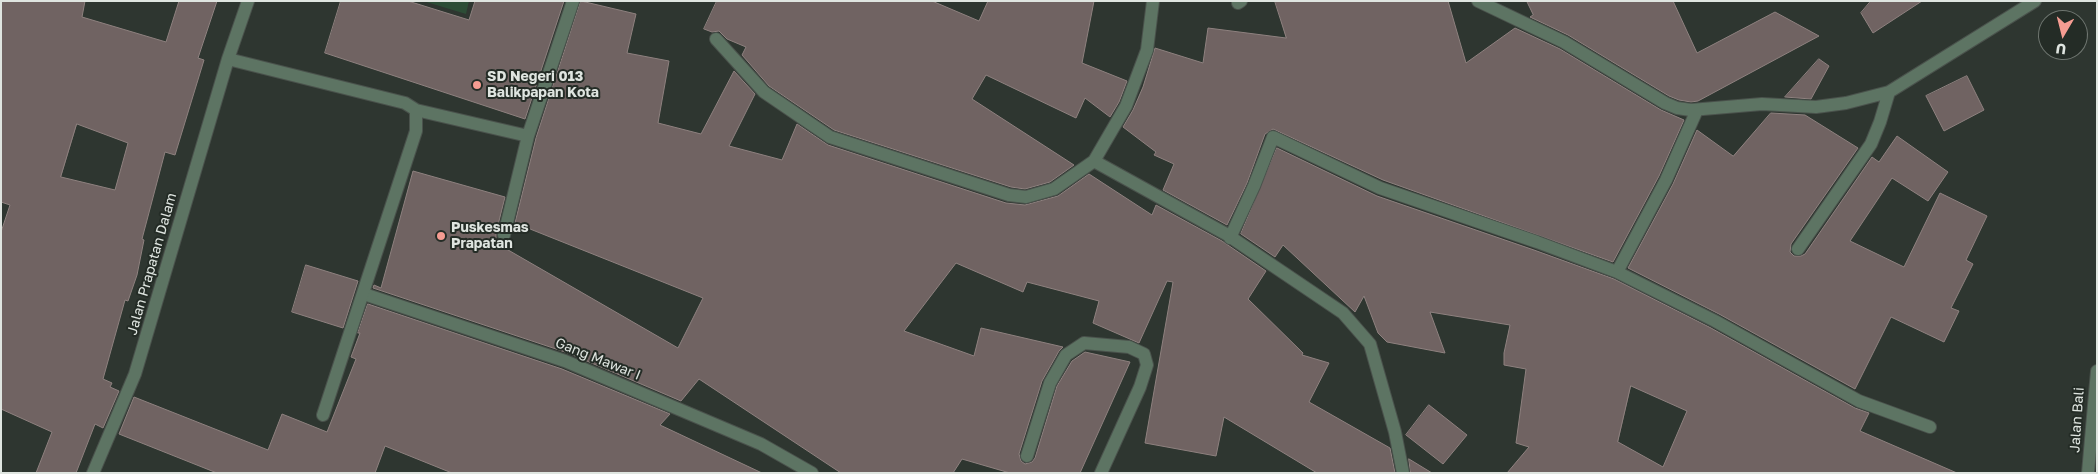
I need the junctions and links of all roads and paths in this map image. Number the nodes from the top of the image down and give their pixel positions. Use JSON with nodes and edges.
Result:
{"nodes":[{"id":1,"x":248,"y":1,"type":"edge"},
{"id":2,"x":573,"y":1,"type":"edge"},
{"id":3,"x":1153,"y":1,"type":"edge"},
{"id":4,"x":1478,"y":1,"type":"edge"},
{"id":5,"x":2035,"y":1,"type":"edge"},
{"id":6,"x":716,"y":38,"type":"dead end"},
{"id":7,"x":228,"y":59,"type":"junction"},
{"id":8,"x":1889,"y":92,"type":"junction"},
{"id":9,"x":416,"y":110,"type":"junction"},
{"id":10,"x":1697,"y":110,"type":"junction"},
{"id":11,"x":528,"y":136,"type":"junction"},
{"id":12,"x":1094,"y":161,"type":"junction"},
{"id":13,"x":504,"y":236,"type":"dead end"},
{"id":14,"x":1230,"y":238,"type":"junction"},
{"id":15,"x":1798,"y":249,"type":"dead end"},
{"id":16,"x":1617,"y":272,"type":"junction"},
{"id":17,"x":364,"y":294,"type":"junction"},
{"id":18,"x":2097,"y":371,"type":"edge"},
{"id":19,"x":323,"y":414,"type":"dead end"},
{"id":20,"x":1930,"y":427,"type":"dead end"},
{"id":21,"x":1027,"y":456,"type":"dead end"},
{"id":22,"x":93,"y":473,"type":"edge"},
{"id":23,"x":812,"y":473,"type":"edge"},
{"id":24,"x":1100,"y":473,"type":"edge"},
{"id":25,"x":1403,"y":473,"type":"edge"},
{"id":26,"x":2088,"y":473,"type":"edge"}],
"edges":[{"from":1,"to":7,"type":"street","name":"Jalan Prapatan Dalam"},
{"from":2,"to":11,"type":"street"},
{"from":3,"to":12,"type":"street"},
{"from":4,"to":10,"type":"street"},
{"from":5,"to":8,"type":"street"},
{"from":6,"to":12,"type":"street"},
{"from":7,"to":9,"type":"street"},
{"from":7,"to":22,"type":"street","name":"Jalan Prapatan Dalam"},
{"from":8,"to":10,"type":"street"},
{"from":8,"to":15,"type":"street"},
{"from":9,"to":11,"type":"street"},
{"from":9,"to":17,"type":"street"},
{"from":10,"to":16,"type":"street"},
{"from":11,"to":13,"type":"street"},
{"from":12,"to":14,"type":"street"},
{"from":14,"to":16,"type":"street"},
{"from":14,"to":25,"type":"street"},
{"from":16,"to":20,"type":"street"},
{"from":17,"to":19,"type":"street"},
{"from":17,"to":23,"type":"street","name":"Gang Mawar I"},
{"from":18,"to":26,"type":"street","name":"Jalan Bali"},
{"from":21,"to":24,"type":"street"}]}
